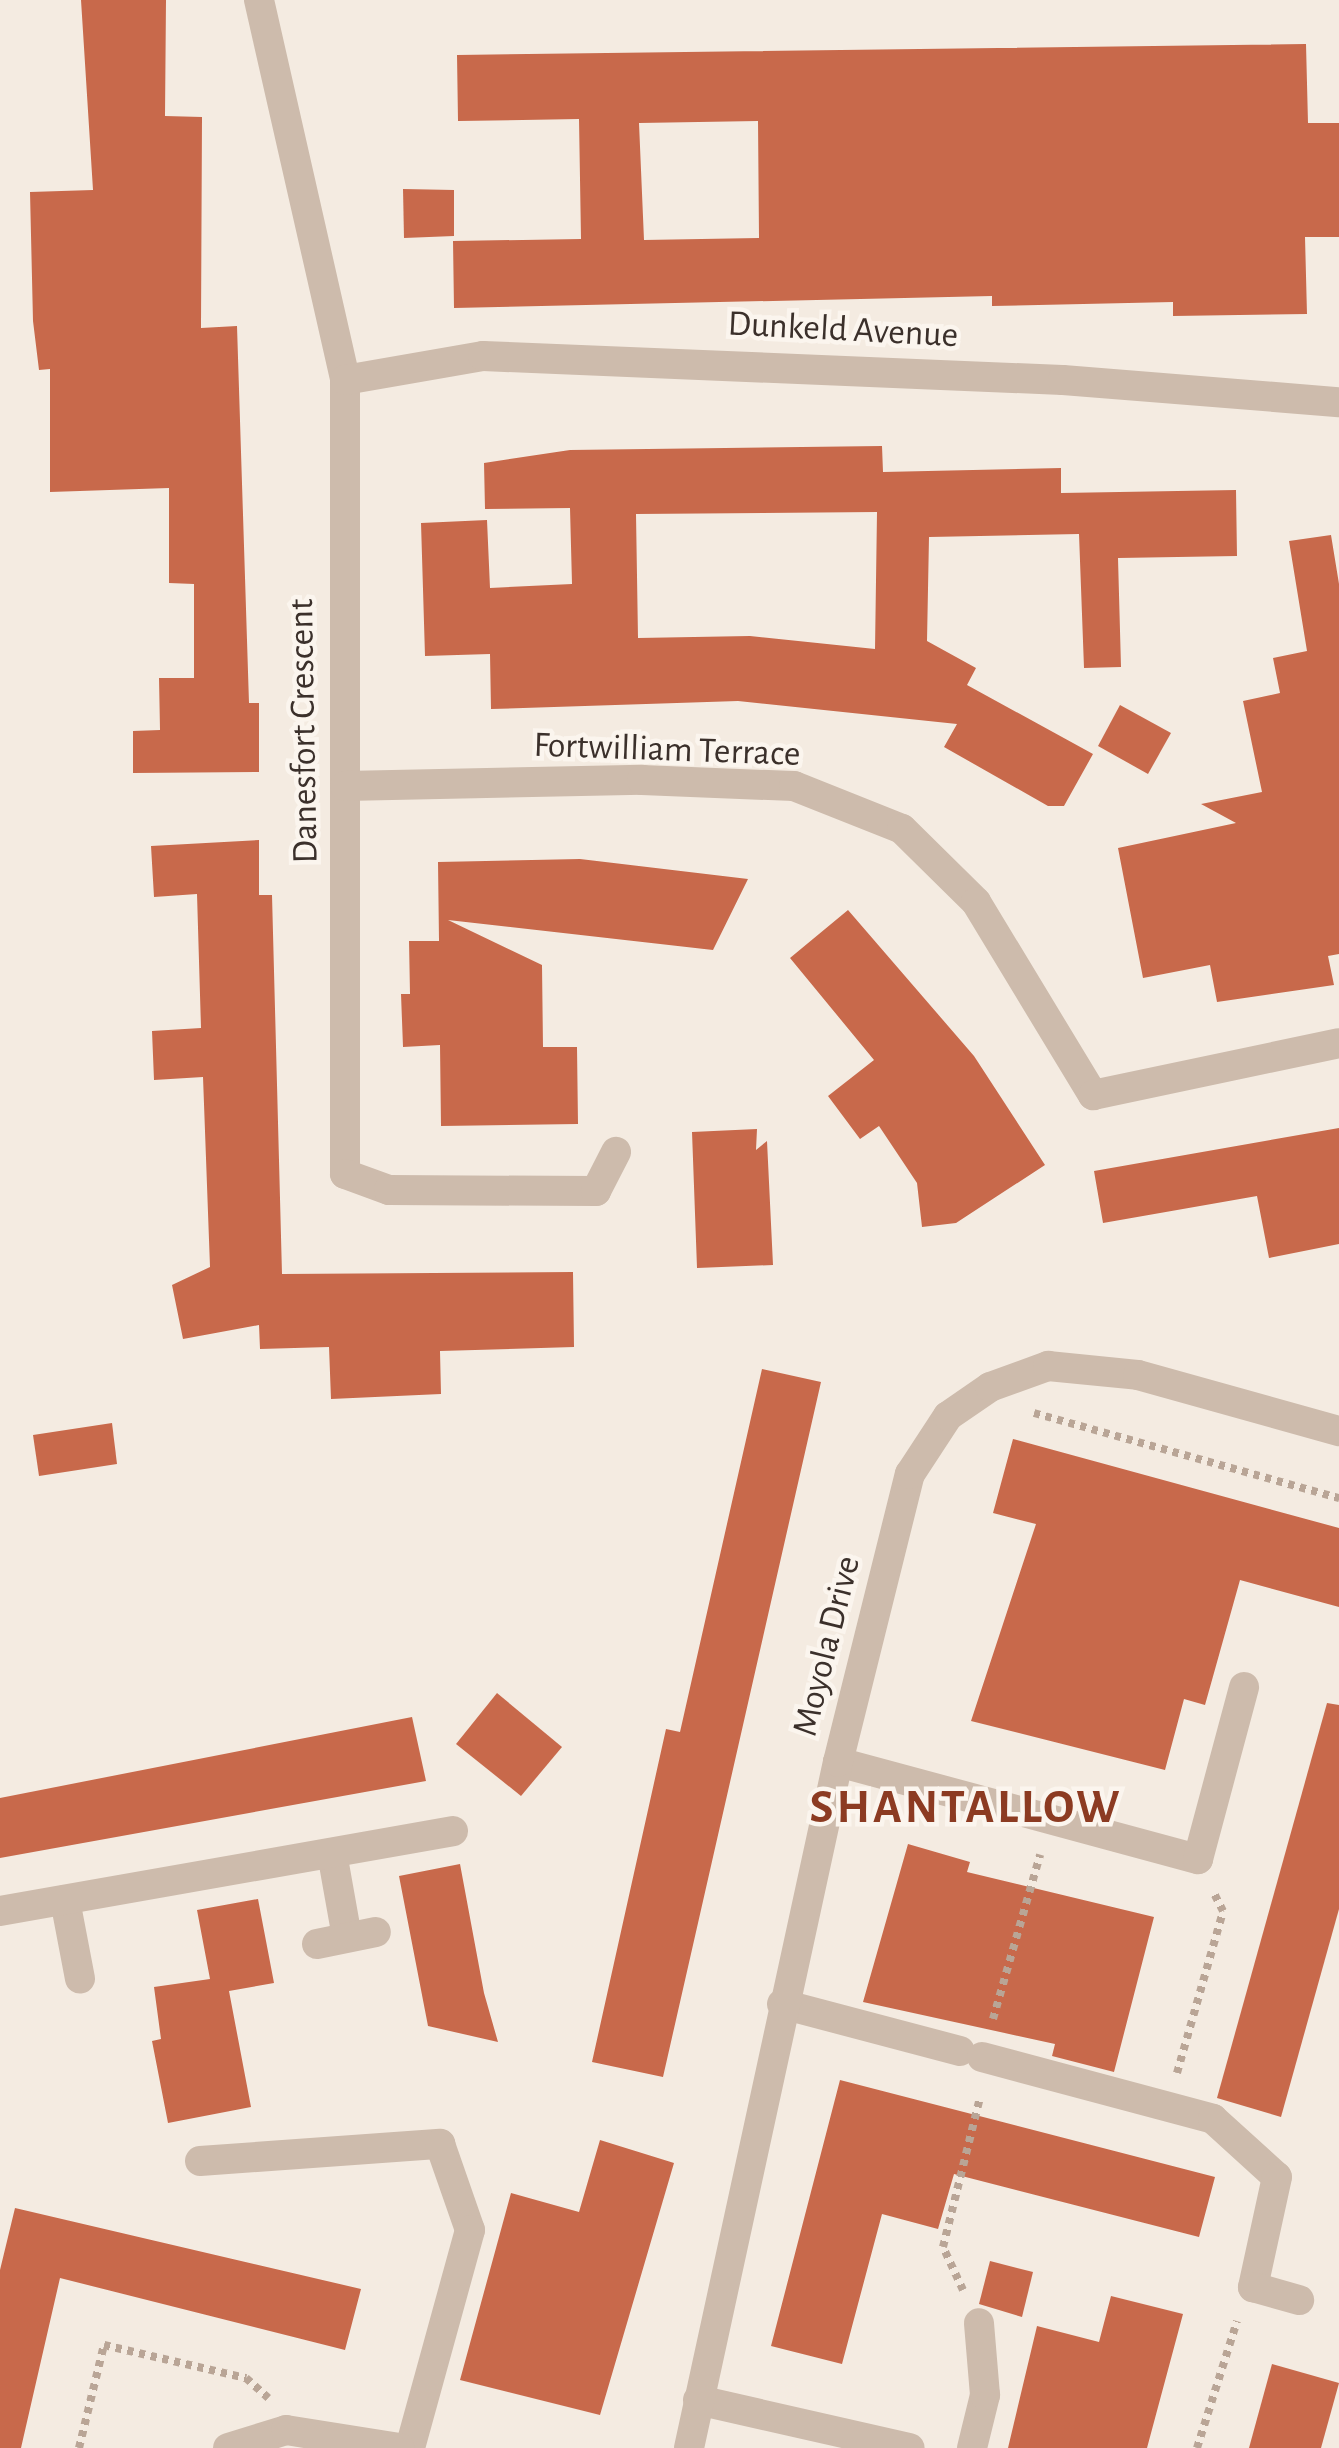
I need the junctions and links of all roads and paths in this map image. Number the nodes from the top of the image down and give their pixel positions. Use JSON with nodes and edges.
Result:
{"nodes":[{"id":1,"x":259,"y":0,"type":"edge"},
{"id":2,"x":345,"y":380,"type":"junction"},
{"id":3,"x":1339,"y":402,"type":"edge"},
{"id":4,"x":345,"y":786,"type":"junction"},
{"id":5,"x":1339,"y":1043,"type":"edge"},
{"id":6,"x":616,"y":1152,"type":"dead end"},
{"id":7,"x":990,"y":1387,"type":"junction"},
{"id":8,"x":1339,"y":1431,"type":"edge"},
{"id":9,"x":1339,"y":1498,"type":"edge"},
{"id":10,"x":1244,"y":1687,"type":"dead end"},
{"id":11,"x":838,"y":1762,"type":"junction"},
{"id":12,"x":453,"y":1831,"type":"dead end"},
{"id":13,"x":332,"y":1852,"type":"junction"},
{"id":14,"x":1198,"y":1859,"type":"junction"},
{"id":15,"x":65,"y":1900,"type":"junction"},
{"id":16,"x":0,"y":1911,"type":"edge"},
{"id":17,"x":346,"y":1938,"type":"dead end"},
{"id":18,"x":80,"y":1979,"type":"dead end"},
{"id":19,"x":782,"y":2004,"type":"junction"},
{"id":20,"x":1167,"y":2106,"type":"junction"},
{"id":21,"x":200,"y":2161,"type":"dead end"},
{"id":22,"x":1253,"y":2288,"type":"junction"},
{"id":23,"x":1299,"y":2300,"type":"dead end"},
{"id":24,"x":979,"y":2323,"type":"dead end"},
{"id":25,"x":698,"y":2400,"type":"junction"},
{"id":26,"x":304,"y":2431,"type":"junction"},
{"id":27,"x":79,"y":2448,"type":"edge"},
{"id":28,"x":229,"y":2448,"type":"edge"},
{"id":29,"x":400,"y":2448,"type":"edge"},
{"id":30,"x":410,"y":2448,"type":"edge"},
{"id":31,"x":689,"y":2448,"type":"edge"},
{"id":32,"x":910,"y":2448,"type":"edge"},
{"id":33,"x":973,"y":2448,"type":"edge"},
{"id":34,"x":1197,"y":2448,"type":"edge"}],
"edges":[{"from":1,"to":2,"type":"street","name":"Danesfort Crescent"},
{"from":2,"to":3,"type":"street","name":"Dunkeld Avenue"},
{"from":2,"to":4,"type":"street","name":"Danesfort Crescent"},
{"from":4,"to":5,"type":"street","name":"Fortwilliam Terrace"},
{"from":4,"to":6,"type":"street","name":"Danesfort Crescent"},
{"from":7,"to":8,"type":"street","name":"Moyola Drive"},
{"from":7,"to":9,"type":"path"},
{"from":7,"to":11,"type":"street","name":"Moyola Drive"},
{"from":10,"to":14,"type":"street"},
{"from":11,"to":14,"type":"street"},
{"from":11,"to":19,"type":"street","name":"Moyola Drive"},
{"from":12,"to":13,"type":"street"},
{"from":13,"to":15,"type":"street"},
{"from":13,"to":17,"type":"street"},
{"from":14,"to":20,"type":"path"},
{"from":15,"to":16,"type":"street"},
{"from":15,"to":18,"type":"street"},
{"from":19,"to":20,"type":"street"},
{"from":19,"to":25,"type":"street","name":"Moyola Drive"},
{"from":20,"to":22,"type":"street"},
{"from":21,"to":30,"type":"street"},
{"from":22,"to":23,"type":"street"},
{"from":22,"to":34,"type":"path"},
{"from":24,"to":33,"type":"street"},
{"from":25,"to":31,"type":"street","name":"Moyola Drive"},
{"from":25,"to":32,"type":"street"},
{"from":26,"to":27,"type":"path"},
{"from":26,"to":28,"type":"street"},
{"from":26,"to":29,"type":"street"}]}
